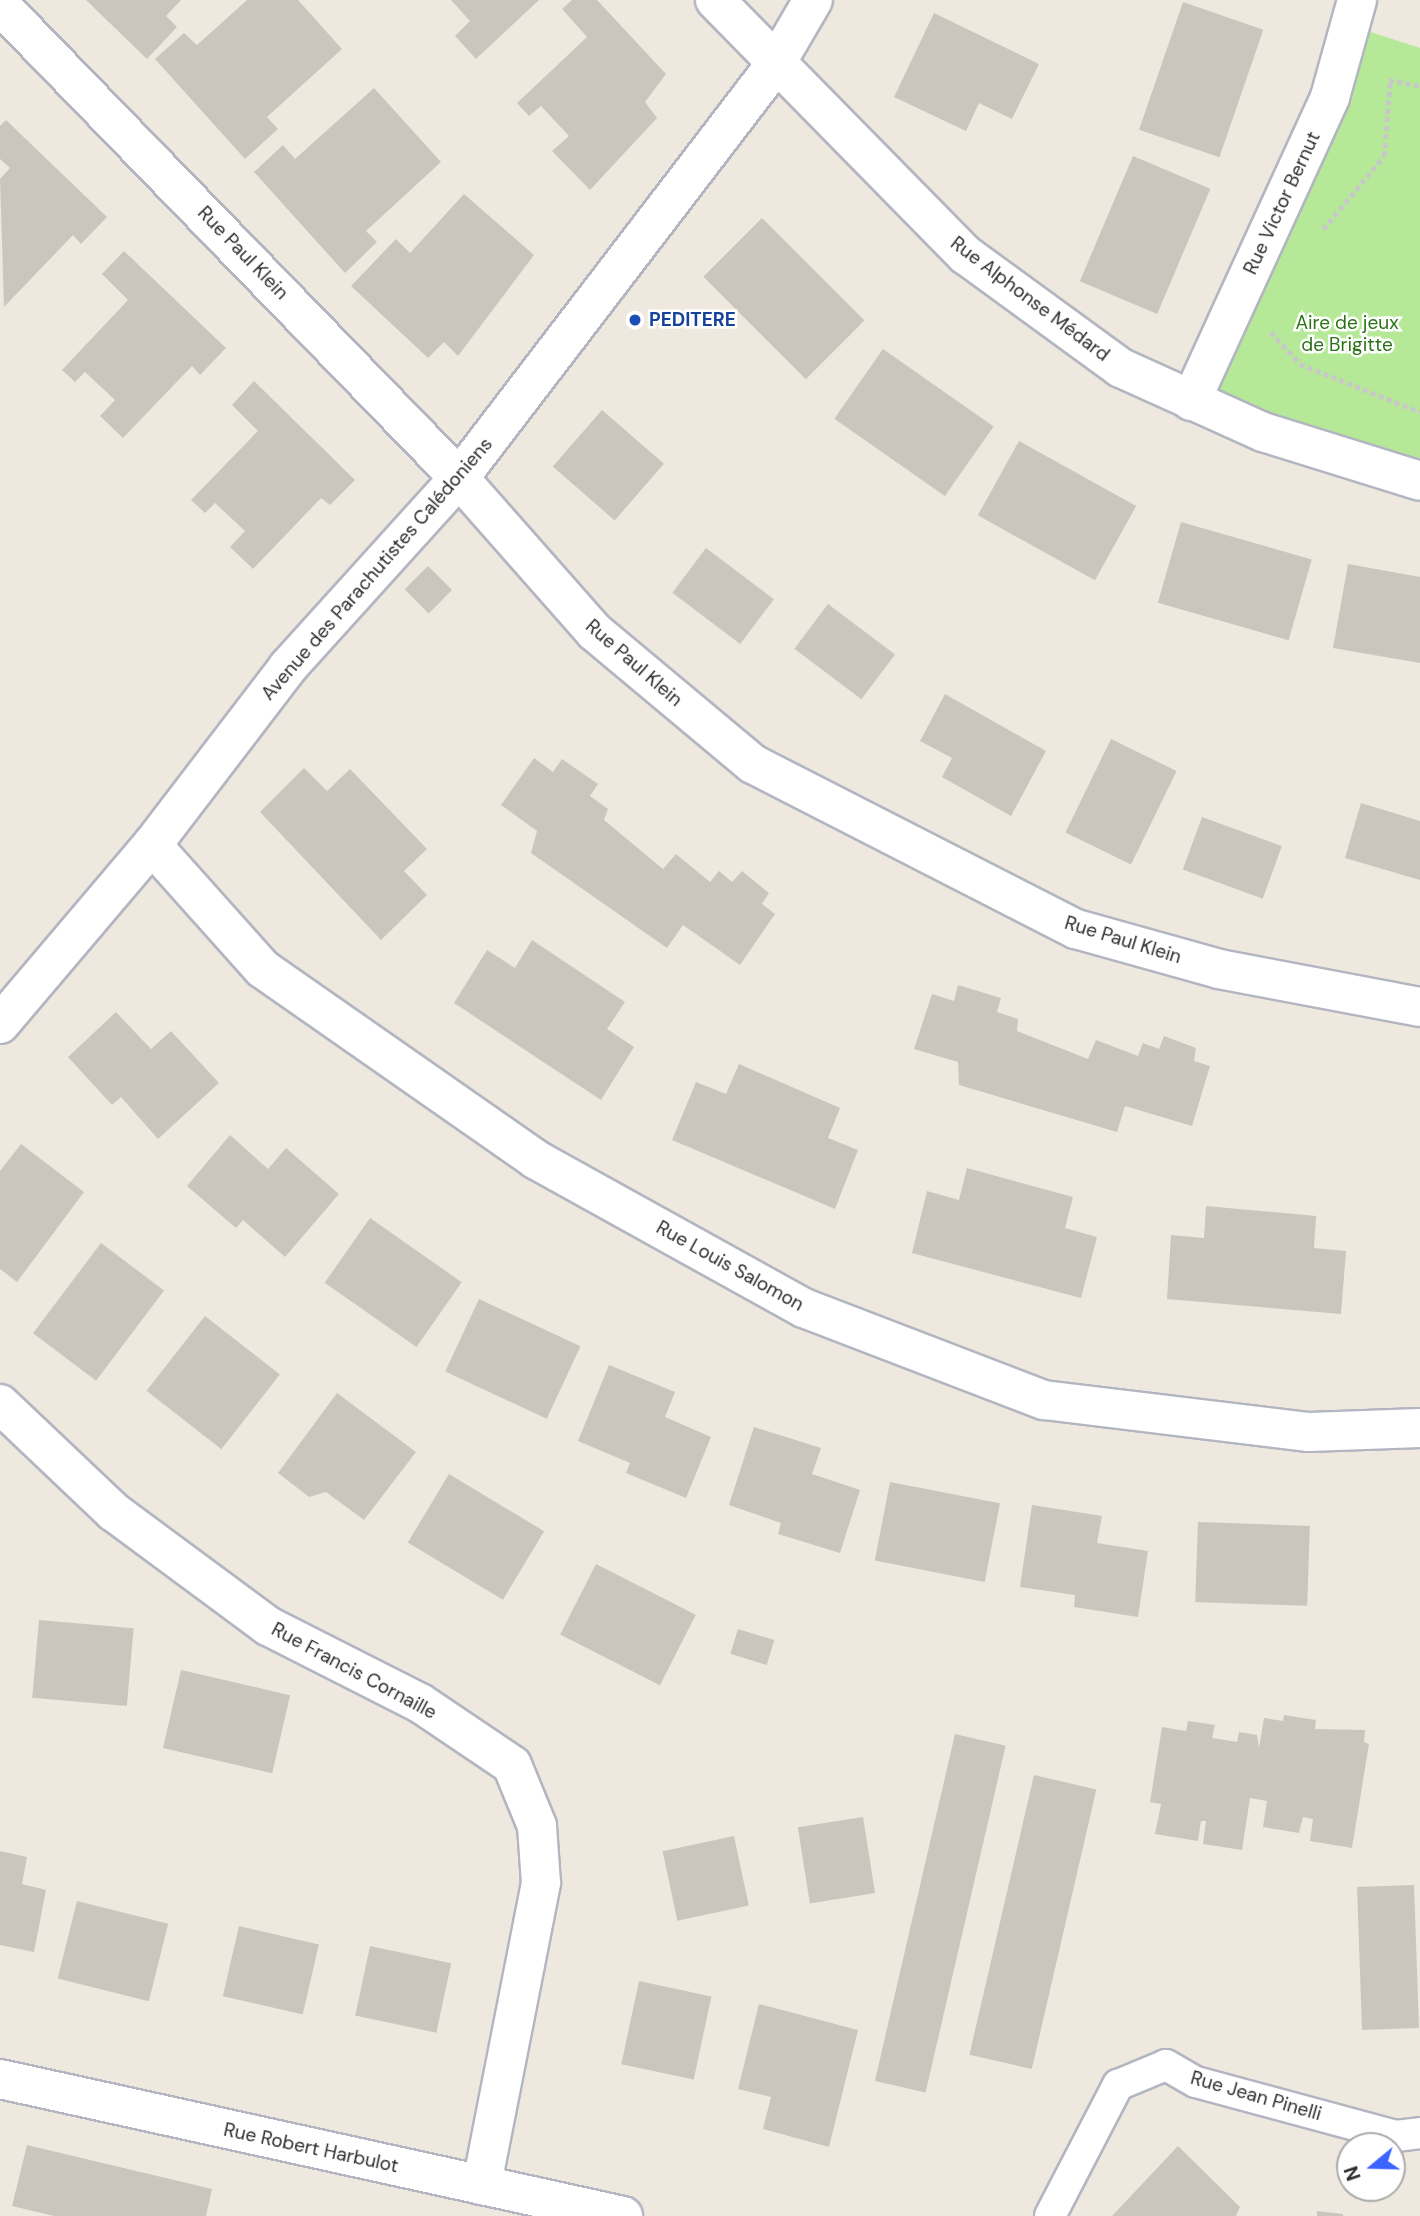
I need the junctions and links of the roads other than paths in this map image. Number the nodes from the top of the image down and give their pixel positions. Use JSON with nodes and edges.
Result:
{"nodes":[{"id":1,"x":715,"y":0,"type":"edge"},
{"id":2,"x":813,"y":0,"type":"edge"},
{"id":3,"x":1357,"y":0,"type":"edge"},
{"id":4,"x":0,"y":5,"type":"edge"},
{"id":5,"x":775,"y":65,"type":"junction"},
{"id":6,"x":1191,"y":401,"type":"junction"},
{"id":7,"x":459,"y":478,"type":"junction"},
{"id":8,"x":1420,"y":481,"type":"edge"},
{"id":9,"x":152,"y":845,"type":"junction"},
{"id":10,"x":1420,"y":1007,"type":"edge"},
{"id":11,"x":0,"y":1024,"type":"edge"},
{"id":12,"x":0,"y":1404,"type":"edge"},
{"id":13,"x":1420,"y":1428,"type":"edge"},
{"id":14,"x":0,"y":2079,"type":"edge"},
{"id":15,"x":1420,"y":2133,"type":"edge"},
{"id":16,"x":482,"y":2185,"type":"junction"},
{"id":17,"x":623,"y":2216,"type":"edge"},
{"id":18,"x":1050,"y":2216,"type":"edge"}],
"edges":[{"from":1,"to":5,"type":"street","name":"Rue Alphonse Médard"},
{"from":2,"to":5,"type":"street","name":"Avenue des Parachutistes Calédoniens"},
{"from":3,"to":6,"type":"street","name":"Rue Victor Bernut"},
{"from":4,"to":7,"type":"street","name":"Rue Paul Klein"},
{"from":5,"to":6,"type":"street","name":"Rue Alphonse Médard"},
{"from":5,"to":7,"type":"street","name":"Avenue des Parachutistes Calédoniens"},
{"from":6,"to":8,"type":"street","name":"Rue Alphonse Médard"},
{"from":7,"to":9,"type":"street","name":"Avenue des Parachutistes Calédoniens"},
{"from":7,"to":10,"type":"street","name":"Rue Paul Klein"},
{"from":9,"to":11,"type":"street","name":"Avenue des Parachutistes Calédoniens"},
{"from":9,"to":13,"type":"street","name":"Rue Louis Salomon"},
{"from":12,"to":16,"type":"street","name":"Rue Francis Cornaille"},
{"from":14,"to":16,"type":"street","name":"Rue Robert Harbulot"},
{"from":15,"to":18,"type":"lane","name":"Rue Jean Pinelli"},
{"from":16,"to":17,"type":"street","name":"Rue Robert Harbulot"}]}
